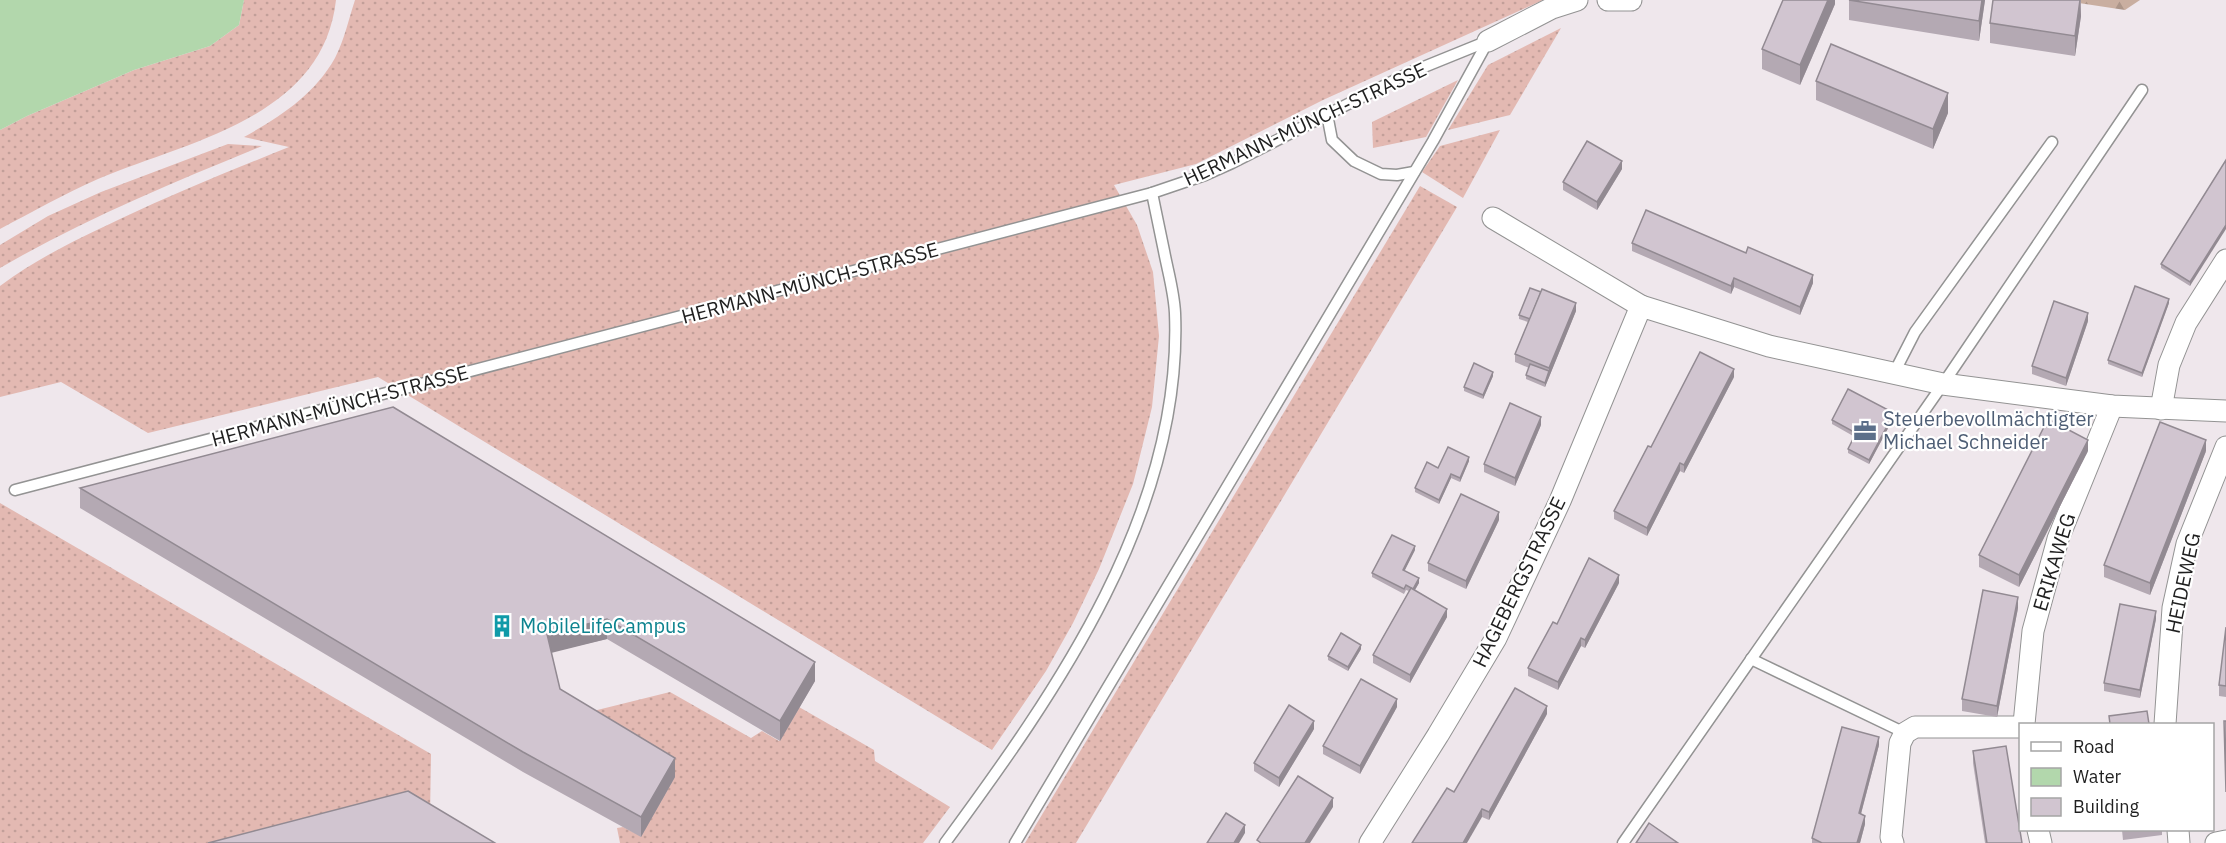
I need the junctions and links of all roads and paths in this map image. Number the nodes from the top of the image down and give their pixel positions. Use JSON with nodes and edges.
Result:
{"nodes":[{"id":1,"x":1577,"y":0,"type":"edge"},
{"id":2,"x":1608,"y":0,"type":"edge"},
{"id":3,"x":1631,"y":0,"type":"edge"},
{"id":4,"x":1488,"y":41,"type":"junction"},
{"id":5,"x":2142,"y":90,"type":"dead end"},
{"id":6,"x":1327,"y":114,"type":"junction"},
{"id":7,"x":2052,"y":142,"type":"dead end"},
{"id":8,"x":1414,"y":172,"type":"junction"},
{"id":9,"x":1152,"y":193,"type":"junction"},
{"id":10,"x":1494,"y":218,"type":"dead end"},
{"id":11,"x":2226,"y":260,"type":"edge"},
{"id":12,"x":1641,"y":306,"type":"junction"},
{"id":13,"x":1894,"y":373,"type":"junction"},
{"id":14,"x":1943,"y":384,"type":"junction"},
{"id":15,"x":2112,"y":406,"type":"junction"},
{"id":16,"x":2161,"y":410,"type":"junction"},
{"id":17,"x":2226,"y":411,"type":"edge"},
{"id":18,"x":2226,"y":447,"type":"edge"},
{"id":19,"x":15,"y":490,"type":"dead end"},
{"id":20,"x":1751,"y":659,"type":"junction"},
{"id":21,"x":2022,"y":723,"type":"edge"},
{"id":22,"x":2165,"y":723,"type":"edge"},
{"id":23,"x":2019,"y":726,"type":"edge"},
{"id":24,"x":1905,"y":733,"type":"junction"},
{"id":25,"x":2226,"y":841,"type":"edge"},
{"id":26,"x":945,"y":843,"type":"edge"},
{"id":27,"x":1015,"y":843,"type":"edge"},
{"id":28,"x":1370,"y":843,"type":"edge"},
{"id":29,"x":1623,"y":843,"type":"edge"},
{"id":30,"x":1893,"y":843,"type":"edge"},
{"id":31,"x":2216,"y":843,"type":"edge"}],
"edges":[{"from":1,"to":4,"type":"street","name":"HERMANN-MÜNCH-STRASSE"},
{"from":2,"to":3,"type":"street"},
{"from":4,"to":6,"type":"lane","name":"HERMANN-MÜNCH-STRASSE"},
{"from":4,"to":8,"type":"lane"},
{"from":5,"to":14,"type":"lane"},
{"from":6,"to":8,"type":"lane"},
{"from":6,"to":9,"type":"lane","name":"HERMANN-MÜNCH-STRASSE"},
{"from":7,"to":13,"type":"lane"},
{"from":8,"to":27,"type":"lane"},
{"from":9,"to":19,"type":"lane","name":"HERMANN-MÜNCH-STRASSE"},
{"from":9,"to":26,"type":"lane"},
{"from":10,"to":12,"type":"street"},
{"from":11,"to":16,"type":"street"},
{"from":12,"to":13,"type":"street"},
{"from":12,"to":28,"type":"street","name":"HAGEBERGSTRASSE"},
{"from":13,"to":14,"type":"street"},
{"from":14,"to":15,"type":"street"},
{"from":14,"to":20,"type":"lane"},
{"from":15,"to":16,"type":"street"},
{"from":15,"to":21,"type":"street","name":"ERIKAWEG"},
{"from":16,"to":17,"type":"street"},
{"from":18,"to":22,"type":"street","name":"HEIDEWEG"},
{"from":20,"to":24,"type":"lane"},
{"from":20,"to":29,"type":"lane"},
{"from":23,"to":24,"type":"street"},
{"from":24,"to":30,"type":"street"},
{"from":25,"to":31,"type":"street"}]}
